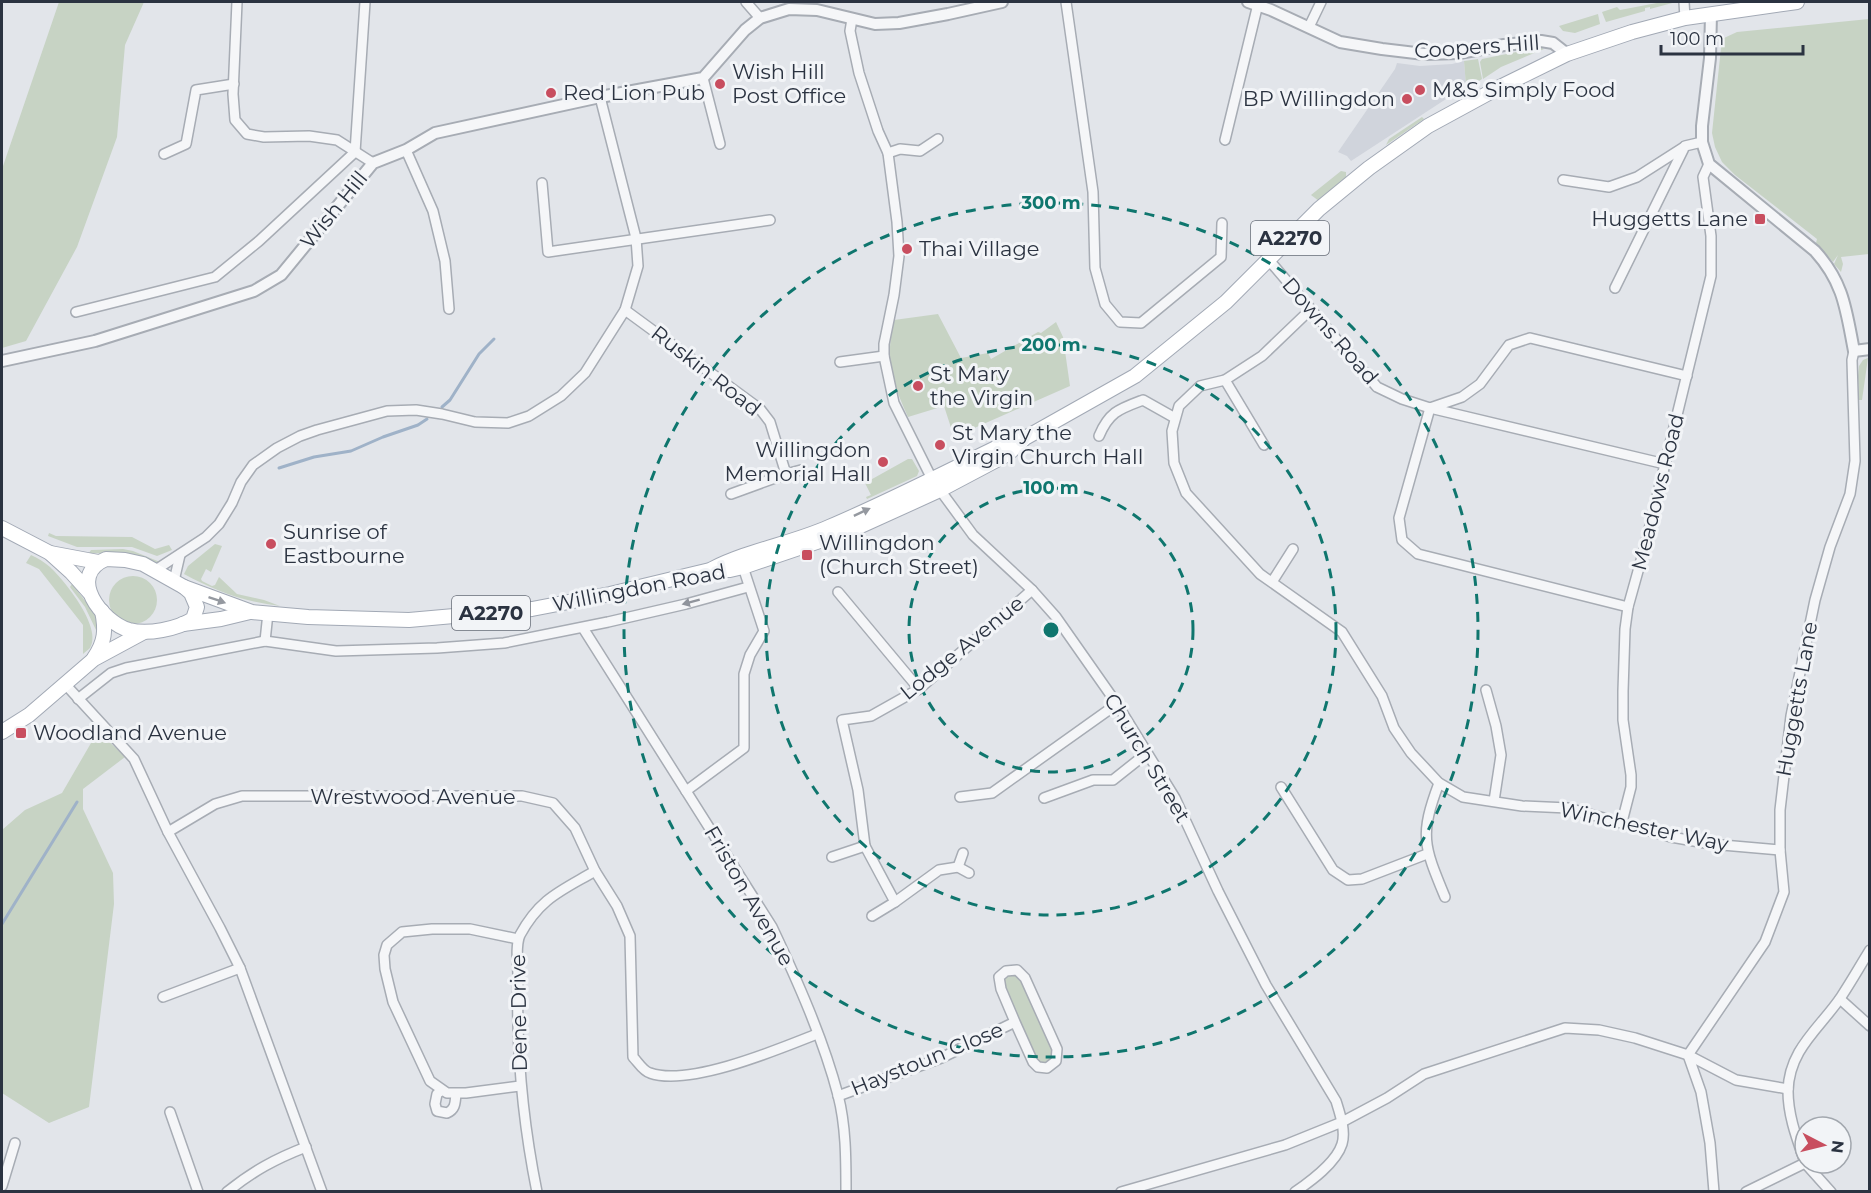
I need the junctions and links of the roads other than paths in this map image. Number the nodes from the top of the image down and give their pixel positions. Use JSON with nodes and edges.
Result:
{"nodes":[{"id":1,"x":237,"y":2,"type":"edge"},
{"id":2,"x":365,"y":2,"type":"edge"},
{"id":3,"x":746,"y":2,"type":"edge"},
{"id":4,"x":1002,"y":2,"type":"edge"},
{"id":5,"x":1066,"y":2,"type":"edge"},
{"id":6,"x":1321,"y":2,"type":"edge"},
{"id":7,"x":1683,"y":2,"type":"edge"},
{"id":8,"x":1790,"y":2,"type":"edge"},
{"id":9,"x":1797,"y":2,"type":"edge"},
{"id":10,"x":1253,"y":3,"type":"edge"},
{"id":11,"x":1711,"y":14,"type":"junction"},
{"id":12,"x":760,"y":18,"type":"junction"},
{"id":13,"x":1685,"y":18,"type":"junction"},
{"id":14,"x":852,"y":19,"type":"junction"},
{"id":15,"x":1309,"y":27,"type":"junction"},
{"id":16,"x":1567,"y":54,"type":"junction"},
{"id":17,"x":703,"y":78,"type":"junction"},
{"id":18,"x":234,"y":84,"type":"junction"},
{"id":19,"x":600,"y":97,"type":"junction"},
{"id":20,"x":938,"y":139,"type":"dead end"},
{"id":21,"x":1224,"y":141,"type":"dead end"},
{"id":22,"x":1702,"y":142,"type":"junction"},
{"id":23,"x":720,"y":144,"type":"dead end"},
{"id":24,"x":1685,"y":146,"type":"junction"},
{"id":25,"x":406,"y":150,"type":"junction"},
{"id":26,"x":355,"y":152,"type":"junction"},
{"id":27,"x":888,"y":153,"type":"junction"},
{"id":28,"x":164,"y":154,"type":"dead end"},
{"id":29,"x":373,"y":163,"type":"junction"},
{"id":30,"x":1709,"y":165,"type":"junction"},
{"id":31,"x":1563,"y":180,"type":"dead end"},
{"id":32,"x":542,"y":183,"type":"dead end"},
{"id":33,"x":770,"y":220,"type":"dead end"},
{"id":34,"x":1222,"y":223,"type":"dead end"},
{"id":35,"x":636,"y":238,"type":"junction"},
{"id":36,"x":1268,"y":260,"type":"junction"},
{"id":37,"x":1615,"y":288,"type":"dead end"},
{"id":38,"x":449,"y":309,"type":"dead end"},
{"id":39,"x":626,"y":309,"type":"junction"},
{"id":40,"x":1310,"y":310,"type":"junction"},
{"id":41,"x":76,"y":312,"type":"dead end"},
{"id":42,"x":1869,"y":349,"type":"edge"},
{"id":43,"x":1854,"y":351,"type":"junction"},
{"id":44,"x":884,"y":356,"type":"junction"},
{"id":45,"x":2,"y":361,"type":"edge"},
{"id":46,"x":840,"y":362,"type":"dead end"},
{"id":47,"x":1687,"y":376,"type":"junction"},
{"id":48,"x":1225,"y":380,"type":"junction"},
{"id":49,"x":1462,"y":397,"type":"junction"},
{"id":50,"x":1430,"y":408,"type":"junction"},
{"id":51,"x":1468,"y":417,"type":"junction"},
{"id":52,"x":1175,"y":418,"type":"junction"},
{"id":53,"x":1099,"y":436,"type":"dead end"},
{"id":54,"x":1264,"y":446,"type":"dead end"},
{"id":55,"x":1665,"y":464,"type":"junction"},
{"id":56,"x":801,"y":470,"type":"dead end"},
{"id":57,"x":786,"y":474,"type":"junction"},
{"id":58,"x":936,"y":484,"type":"junction"},
{"id":59,"x":730,"y":494,"type":"dead end"},
{"id":60,"x":2,"y":528,"type":"edge"},
{"id":61,"x":1293,"y":549,"type":"dead end"},
{"id":62,"x":50,"y":554,"type":"junction"},
{"id":63,"x":180,"y":555,"type":"junction"},
{"id":64,"x":98,"y":562,"type":"junction"},
{"id":65,"x":743,"y":567,"type":"junction"},
{"id":66,"x":154,"y":570,"type":"junction"},
{"id":67,"x":710,"y":570,"type":"junction"},
{"id":68,"x":1272,"y":582,"type":"junction"},
{"id":69,"x":179,"y":584,"type":"junction"},
{"id":70,"x":748,"y":587,"type":"junction"},
{"id":71,"x":1032,"y":590,"type":"junction"},
{"id":72,"x":89,"y":592,"type":"junction"},
{"id":73,"x":838,"y":592,"type":"dead end"},
{"id":74,"x":1628,"y":607,"type":"junction"},
{"id":75,"x":101,"y":609,"type":"junction"},
{"id":76,"x":252,"y":612,"type":"junction"},
{"id":77,"x":268,"y":613,"type":"junction"},
{"id":78,"x":182,"y":624,"type":"junction"},
{"id":79,"x":583,"y":628,"type":"junction"},
{"id":80,"x":144,"y":632,"type":"junction"},
{"id":81,"x":265,"y":641,"type":"junction"},
{"id":82,"x":94,"y":659,"type":"junction"},
{"id":83,"x":65,"y":684,"type":"junction"},
{"id":84,"x":919,"y":689,"type":"junction"},
{"id":85,"x":1486,"y":690,"type":"dead end"},
{"id":86,"x":78,"y":699,"type":"junction"},
{"id":87,"x":1117,"y":704,"type":"junction"},
{"id":88,"x":2,"y":732,"type":"edge"},
{"id":89,"x":1147,"y":753,"type":"junction"},
{"id":90,"x":1439,"y":783,"type":"junction"},
{"id":91,"x":1281,"y":787,"type":"dead end"},
{"id":92,"x":686,"y":791,"type":"junction"},
{"id":93,"x":960,"y":797,"type":"dead end"},
{"id":94,"x":1044,"y":798,"type":"dead end"},
{"id":95,"x":1494,"y":801,"type":"junction"},
{"id":96,"x":1622,"y":822,"type":"junction"},
{"id":97,"x":168,"y":832,"type":"junction"},
{"id":98,"x":865,"y":846,"type":"junction"},
{"id":99,"x":1780,"y":850,"type":"junction"},
{"id":100,"x":963,"y":853,"type":"dead end"},
{"id":101,"x":1427,"y":854,"type":"junction"},
{"id":102,"x":832,"y":856,"type":"dead end"},
{"id":103,"x":958,"y":867,"type":"junction"},
{"id":104,"x":596,"y":871,"type":"junction"},
{"id":105,"x":969,"y":873,"type":"dead end"},
{"id":106,"x":1445,"y":897,"type":"dead end"},
{"id":107,"x":895,"y":902,"type":"junction"},
{"id":108,"x":872,"y":916,"type":"dead end"},
{"id":109,"x":518,"y":939,"type":"junction"},
{"id":110,"x":1869,"y":950,"type":"edge"},
{"id":111,"x":240,"y":968,"type":"junction"},
{"id":112,"x":164,"y":997,"type":"dead end"},
{"id":113,"x":1840,"y":999,"type":"junction"},
{"id":114,"x":1015,"y":1022,"type":"junction"},
{"id":115,"x":1869,"y":1026,"type":"edge"},
{"id":116,"x":817,"y":1034,"type":"junction"},
{"id":117,"x":1688,"y":1055,"type":"junction"},
{"id":118,"x":520,"y":1086,"type":"junction"},
{"id":119,"x":1788,"y":1089,"type":"junction"},
{"id":120,"x":441,"y":1090,"type":"junction"},
{"id":121,"x":456,"y":1094,"type":"junction"},
{"id":122,"x":838,"y":1096,"type":"junction"},
{"id":123,"x":170,"y":1112,"type":"dead end"},
{"id":124,"x":1342,"y":1122,"type":"junction"},
{"id":125,"x":1793,"y":1125,"type":"edge"},
{"id":126,"x":15,"y":1143,"type":"dead end"},
{"id":127,"x":306,"y":1147,"type":"junction"},
{"id":128,"x":1793,"y":1169,"type":"edge"},
{"id":129,"x":1816,"y":1175,"type":"edge"},
{"id":130,"x":2,"y":1186,"type":"edge"},
{"id":131,"x":198,"y":1191,"type":"edge"},
{"id":132,"x":227,"y":1191,"type":"edge"},
{"id":133,"x":322,"y":1191,"type":"edge"},
{"id":134,"x":537,"y":1191,"type":"edge"},
{"id":135,"x":846,"y":1191,"type":"edge"},
{"id":136,"x":1121,"y":1191,"type":"edge"},
{"id":137,"x":1295,"y":1191,"type":"edge"},
{"id":138,"x":1714,"y":1191,"type":"edge"},
{"id":139,"x":1746,"y":1191,"type":"edge"},
{"id":140,"x":1831,"y":1191,"type":"edge"}],
"edges":[{"from":1,"to":18,"type":"street"},
{"from":2,"to":26,"type":"street"},
{"from":3,"to":12,"type":"street"},
{"from":4,"to":14,"type":"street"},
{"from":5,"to":34,"type":"street"},
{"from":6,"to":15,"type":"street"},
{"from":7,"to":13,"type":"street"},
{"from":8,"to":9,"type":"main road","number":"A2270"},
{"from":8,"to":11,"type":"main road","number":"A2270"},
{"from":10,"to":15,"type":"street","name":"Coopers Hill"},
{"from":10,"to":21,"type":"street"},
{"from":11,"to":13,"type":"main road","number":"A2270"},
{"from":11,"to":22,"type":"street"},
{"from":12,"to":14,"type":"street"},
{"from":12,"to":17,"type":"street"},
{"from":13,"to":16,"type":"main road","number":"A2270"},
{"from":14,"to":27,"type":"street","name":"Church Street"},
{"from":15,"to":16,"type":"street","name":"Coopers Hill"},
{"from":16,"to":36,"type":"main road","number":"A2270"},
{"from":17,"to":19,"type":"street","name":"Wish Hill"},
{"from":17,"to":23,"type":"street"},
{"from":18,"to":26,"type":"street"},
{"from":18,"to":28,"type":"street"},
{"from":19,"to":25,"type":"street","name":"Wish Hill"},
{"from":19,"to":35,"type":"street"},
{"from":20,"to":27,"type":"street"},
{"from":22,"to":24,"type":"street"},
{"from":22,"to":30,"type":"street"},
{"from":24,"to":31,"type":"street"},
{"from":24,"to":37,"type":"street"},
{"from":25,"to":29,"type":"street","name":"Wish Hill"},
{"from":25,"to":38,"type":"street"},
{"from":26,"to":29,"type":"street"},
{"from":26,"to":41,"type":"street"},
{"from":27,"to":44,"type":"street","name":"Church Street"},
{"from":29,"to":45,"type":"street","name":"Wish Hill"},
{"from":30,"to":43,"type":"street","name":"Huggetts Lane"},
{"from":30,"to":47,"type":"street","name":"Meadows Road"},
{"from":32,"to":35,"type":"street"},
{"from":33,"to":35,"type":"street"},
{"from":35,"to":39,"type":"street"},
{"from":36,"to":40,"type":"street","name":"Downs Road"},
{"from":36,"to":58,"type":"main road","number":"A2270"},
{"from":39,"to":57,"type":"street","name":"Ruskin Road"},
{"from":39,"to":63,"type":"street"},
{"from":40,"to":48,"type":"street"},
{"from":40,"to":50,"type":"street","name":"Downs Road"},
{"from":42,"to":43,"type":"street"},
{"from":43,"to":99,"type":"street","name":"Huggetts Lane"},
{"from":44,"to":46,"type":"street"},
{"from":44,"to":58,"type":"street","name":"Church Street"},
{"from":47,"to":49,"type":"street"},
{"from":47,"to":55,"type":"street","name":"Meadows Road"},
{"from":48,"to":52,"type":"street"},
{"from":48,"to":54,"type":"street"},
{"from":49,"to":50,"type":"street"},
{"from":49,"to":51,"type":"street"},
{"from":50,"to":51,"type":"street","name":"Downs Road"},
{"from":50,"to":74,"type":"street"},
{"from":51,"to":55,"type":"street","name":"Downs Road"},
{"from":52,"to":53,"type":"street"},
{"from":52,"to":68,"type":"street","name":"Winchester Way"},
{"from":55,"to":74,"type":"street","name":"Meadows Road"},
{"from":56,"to":57,"type":"street"},
{"from":57,"to":59,"type":"street"},
{"from":58,"to":65,"type":"main road","name":"Willingdon Road","number":"A2270"},
{"from":67,"to":58,"type":"main road","number":"A2270","one_way":true},
{"from":58,"to":71,"type":"street","name":"Church Street"},
{"from":60,"to":62,"type":"main road"},
{"from":61,"to":68,"type":"street"},
{"from":62,"to":64,"type":"main road"},
{"from":62,"to":72,"type":"main road"},
{"from":63,"to":66,"type":"street"},
{"from":63,"to":69,"type":"street"},
{"from":64,"to":66,"type":"main road","name":"Willingdon Road"},
{"from":64,"to":72,"type":"main road"},
{"from":65,"to":67,"type":"main road","name":"Willingdon Road","number":"A2270"},
{"from":65,"to":70,"type":"street"},
{"from":66,"to":69,"type":"main road","name":"Willingdon Road"},
{"from":67,"to":77,"type":"main road","name":"Willingdon Road","number":"A2270"},
{"from":68,"to":90,"type":"street","name":"Winchester Way"},
{"from":69,"to":76,"type":"main road","name":"Willingdon Road","number":"A2270","one_way":true},
{"from":69,"to":78,"type":"main road"},
{"from":70,"to":79,"type":"street","one_way":true},
{"from":70,"to":92,"type":"street"},
{"from":71,"to":84,"type":"street","name":"Lodge Avenue"},
{"from":71,"to":87,"type":"street","name":"Church Street"},
{"from":72,"to":75,"type":"main road"},
{"from":73,"to":84,"type":"street"},
{"from":74,"to":96,"type":"street","name":"Meadows Road"},
{"from":75,"to":80,"type":"main road"},
{"from":75,"to":82,"type":"main road"},
{"from":76,"to":77,"type":"main road","name":"Willingdon Road","number":"A2270"},
{"from":76,"to":78,"type":"main road","name":"Willingdon Road","number":"A2270"},
{"from":77,"to":81,"type":"street"},
{"from":78,"to":80,"type":"main road","name":"Willingdon Road"},
{"from":79,"to":81,"type":"street"},
{"from":79,"to":92,"type":"street","name":"Friston Avenue"},
{"from":80,"to":82,"type":"main road"},
{"from":81,"to":86,"type":"street"},
{"from":82,"to":83,"type":"main road"},
{"from":83,"to":86,"type":"street"},
{"from":83,"to":88,"type":"main road"},
{"from":84,"to":98,"type":"street","name":"Lodge Avenue"},
{"from":85,"to":95,"type":"street"},
{"from":86,"to":97,"type":"street"},
{"from":87,"to":89,"type":"street","name":"Church Street"},
{"from":87,"to":93,"type":"street"},
{"from":89,"to":94,"type":"street"},
{"from":89,"to":124,"type":"street","name":"Church Street"},
{"from":90,"to":95,"type":"street","name":"Winchester Way"},
{"from":90,"to":101,"type":"street"},
{"from":91,"to":101,"type":"street"},
{"from":92,"to":116,"type":"street","name":"Friston Avenue"},
{"from":95,"to":96,"type":"street","name":"Winchester Way"},
{"from":96,"to":99,"type":"street","name":"Winchester Way"},
{"from":97,"to":104,"type":"street","name":"Wrestwood Avenue"},
{"from":97,"to":111,"type":"street"},
{"from":98,"to":102,"type":"street"},
{"from":98,"to":107,"type":"street"},
{"from":99,"to":117,"type":"street","name":"Huggetts Lane"},
{"from":100,"to":103,"type":"street"},
{"from":101,"to":106,"type":"street"},
{"from":103,"to":105,"type":"street"},
{"from":103,"to":107,"type":"street"},
{"from":104,"to":109,"type":"street","name":"Dene Drive"},
{"from":104,"to":116,"type":"street","name":"Wrestwood Avenue"},
{"from":107,"to":108,"type":"street"},
{"from":109,"to":118,"type":"street","name":"Dene Drive"},
{"from":109,"to":120,"type":"street"},
{"from":110,"to":113,"type":"street"},
{"from":111,"to":112,"type":"street"},
{"from":111,"to":127,"type":"street"},
{"from":113,"to":115,"type":"street"},
{"from":113,"to":119,"type":"street"},
{"from":114,"to":114,"type":"street","name":"Haystoun Close"},
{"from":114,"to":122,"type":"street","name":"Haystoun Close"},
{"from":116,"to":122,"type":"street","name":"Friston Avenue"},
{"from":117,"to":119,"type":"street"},
{"from":117,"to":124,"type":"street"},
{"from":117,"to":138,"type":"street"},
{"from":118,"to":121,"type":"street"},
{"from":118,"to":134,"type":"street","name":"Dene Drive"},
{"from":119,"to":125,"type":"street"},
{"from":120,"to":121,"type":"street"},
{"from":120,"to":121,"type":"street"},
{"from":122,"to":135,"type":"street","name":"Friston Avenue"},
{"from":123,"to":131,"type":"street"},
{"from":124,"to":136,"type":"street"},
{"from":124,"to":137,"type":"street"},
{"from":126,"to":130,"type":"street"},
{"from":127,"to":132,"type":"street"},
{"from":127,"to":133,"type":"street"},
{"from":128,"to":139,"type":"street"},
{"from":129,"to":140,"type":"street"}]}
